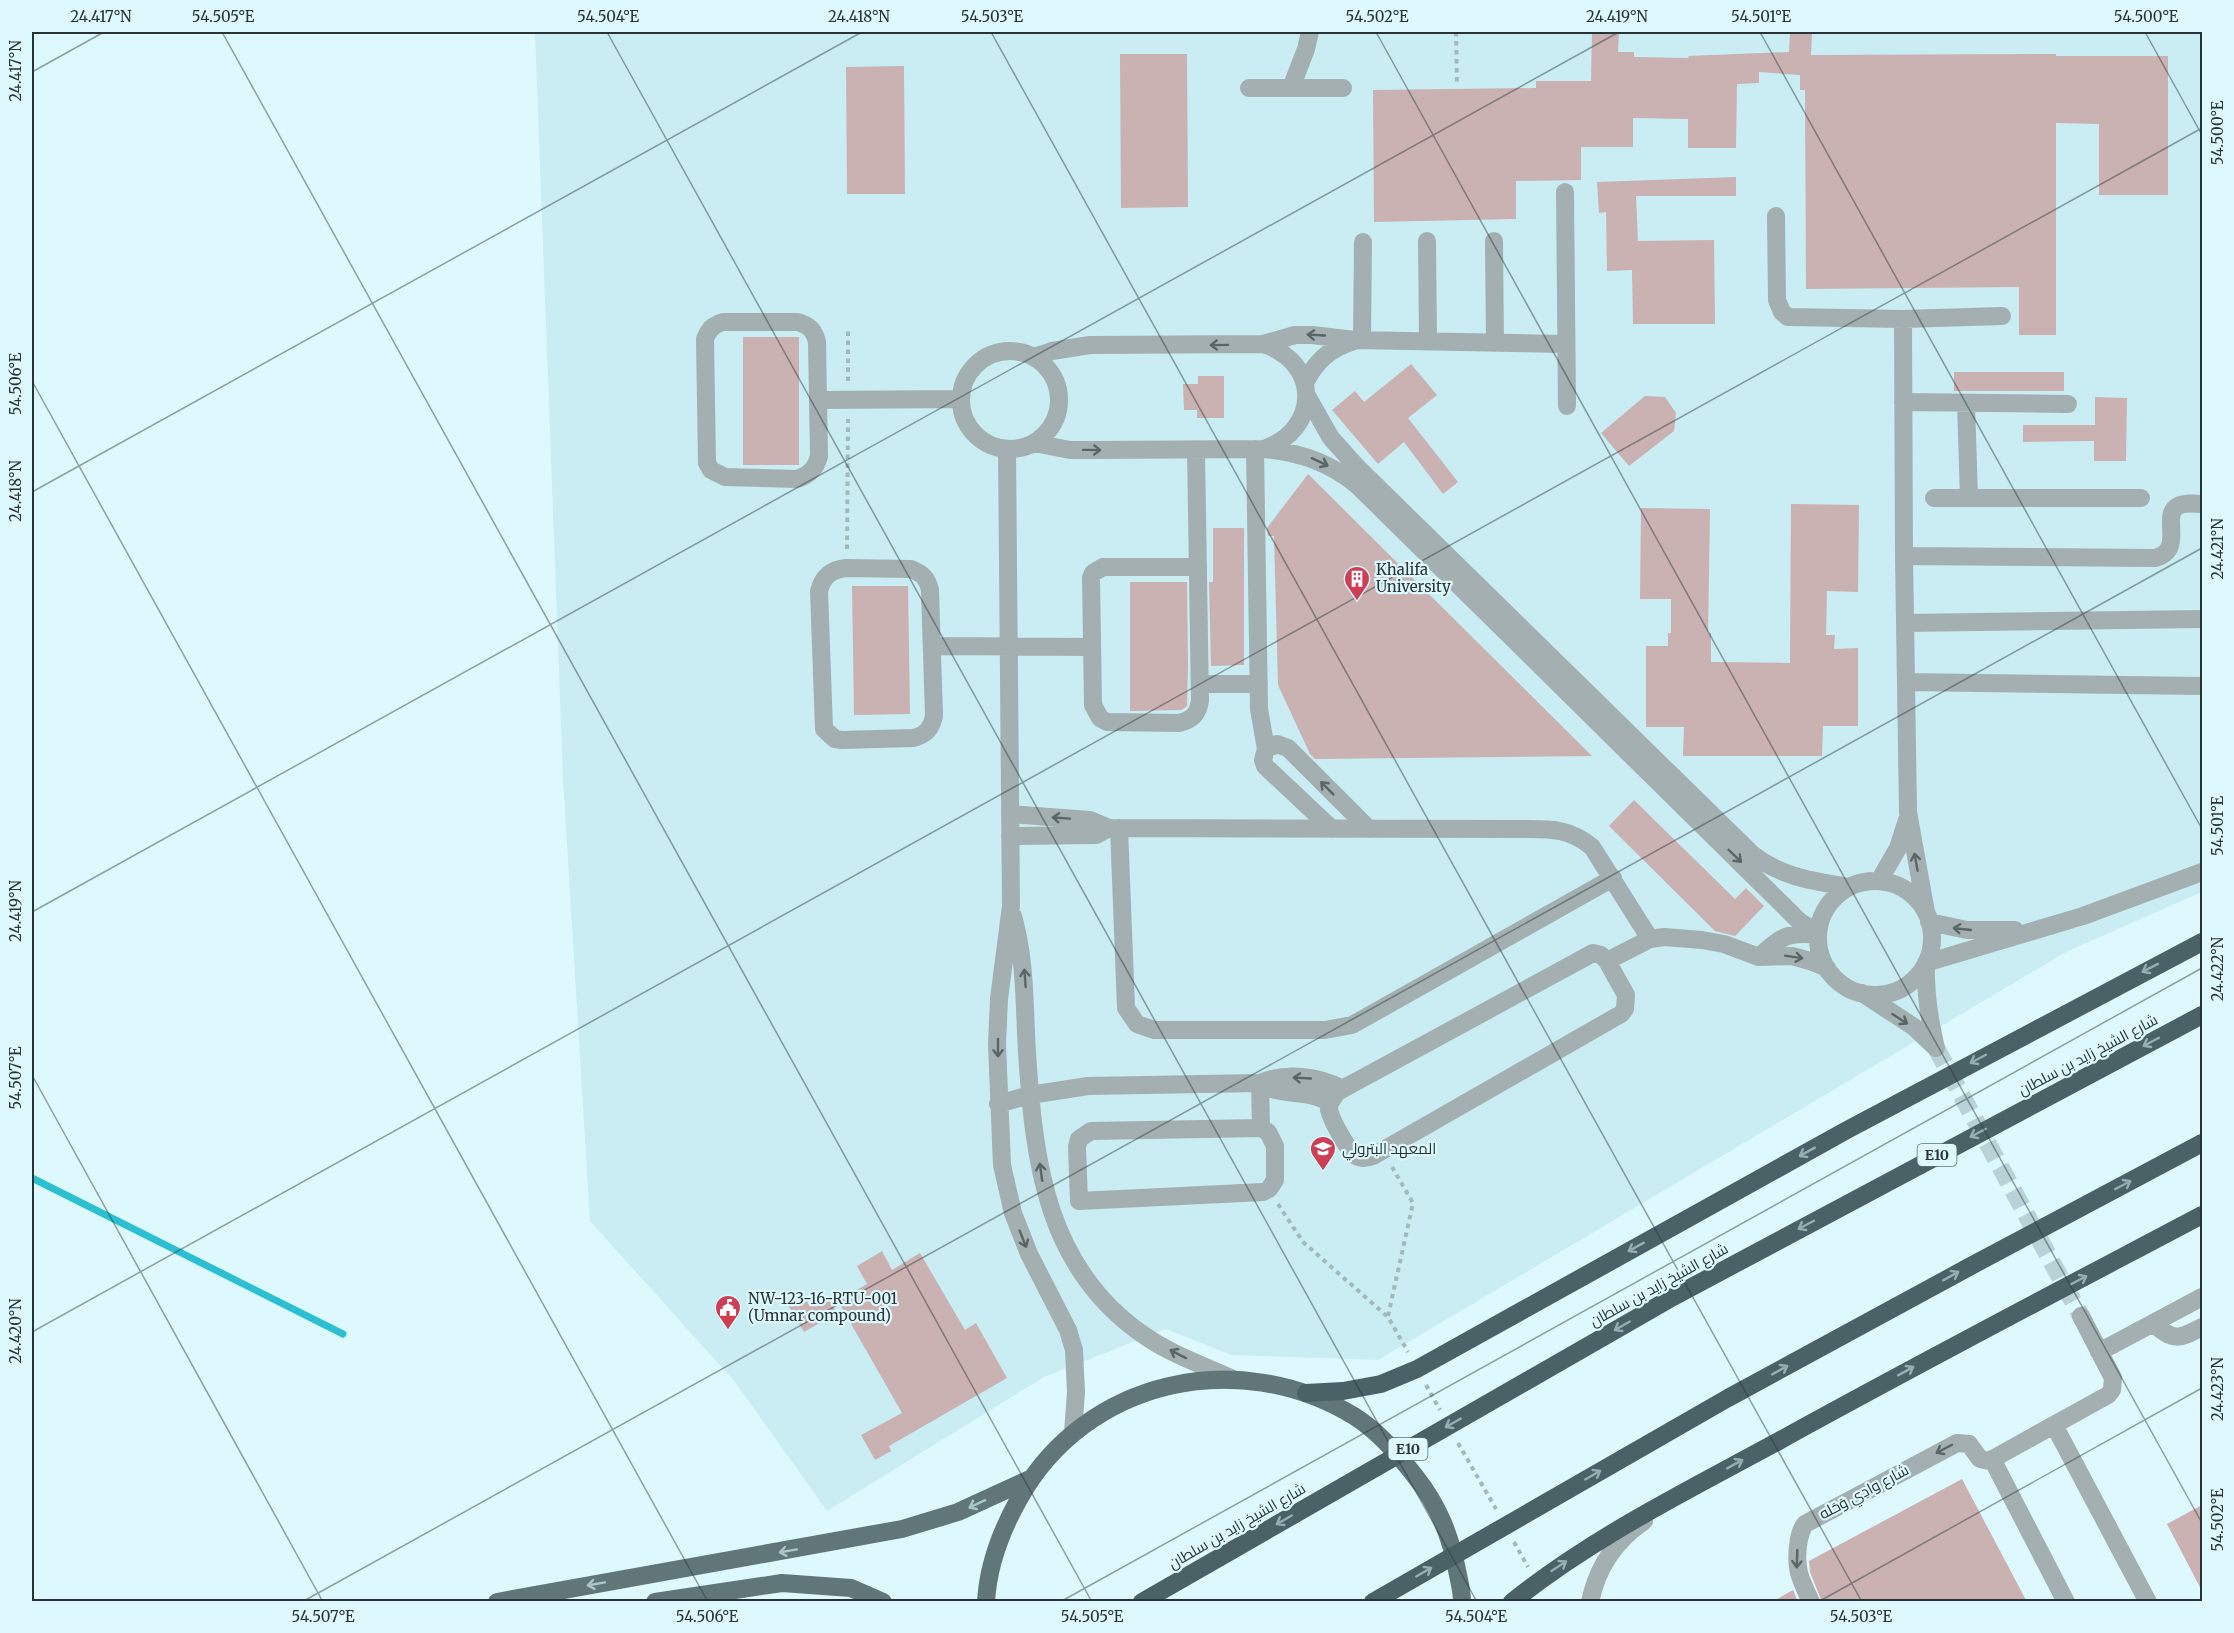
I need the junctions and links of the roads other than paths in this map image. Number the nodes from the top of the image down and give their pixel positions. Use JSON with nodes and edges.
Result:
{"nodes":[{"id":1,"x":1310,"y":32,"type":"edge"},
{"id":2,"x":1249,"y":88,"type":"dead end"},
{"id":3,"x":1292,"y":88,"type":"junction"},
{"id":4,"x":1342,"y":88,"type":"dead end"},
{"id":5,"x":1564,"y":192,"type":"dead end"},
{"id":6,"x":1776,"y":216,"type":"dead end"},
{"id":7,"x":1427,"y":241,"type":"dead end"},
{"id":8,"x":1494,"y":241,"type":"dead end"},
{"id":9,"x":1363,"y":242,"type":"dead end"},
{"id":10,"x":2002,"y":316,"type":"dead end"},
{"id":11,"x":1903,"y":319,"type":"junction"},
{"id":12,"x":1359,"y":340,"type":"junction"},
{"id":13,"x":1428,"y":341,"type":"junction"},
{"id":14,"x":1495,"y":343,"type":"junction"},
{"id":15,"x":1263,"y":344,"type":"junction"},
{"id":16,"x":1566,"y":344,"type":"junction"},
{"id":17,"x":1034,"y":357,"type":"junction"},
{"id":18,"x":1306,"y":389,"type":"junction"},
{"id":19,"x":960,"y":399,"type":"junction"},
{"id":20,"x":818,"y":400,"type":"junction"},
{"id":21,"x":1903,"y":402,"type":"junction"},
{"id":22,"x":1966,"y":403,"type":"junction"},
{"id":23,"x":2068,"y":404,"type":"dead end"},
{"id":24,"x":1567,"y":406,"type":"dead end"},
{"id":25,"x":1034,"y":442,"type":"junction"},
{"id":26,"x":1007,"y":449,"type":"junction"},
{"id":27,"x":1259,"y":449,"type":"junction"},
{"id":28,"x":1196,"y":450,"type":"junction"},
{"id":29,"x":1934,"y":498,"type":"dead end"},
{"id":30,"x":1969,"y":498,"type":"junction"},
{"id":31,"x":2141,"y":498,"type":"dead end"},
{"id":32,"x":2202,"y":504,"type":"edge"},
{"id":33,"x":1904,"y":556,"type":"junction"},
{"id":34,"x":1198,"y":567,"type":"junction"},
{"id":35,"x":2202,"y":619,"type":"edge"},
{"id":36,"x":1905,"y":623,"type":"junction"},
{"id":37,"x":932,"y":646,"type":"junction"},
{"id":38,"x":1009,"y":646,"type":"junction"},
{"id":39,"x":1092,"y":647,"type":"junction"},
{"id":40,"x":1906,"y":682,"type":"junction"},
{"id":41,"x":1200,"y":684,"type":"junction"},
{"id":42,"x":1259,"y":684,"type":"junction"},
{"id":43,"x":2202,"y":686,"type":"edge"},
{"id":44,"x":1266,"y":749,"type":"junction"},
{"id":45,"x":1908,"y":812,"type":"junction"},
{"id":46,"x":1010,"y":814,"type":"junction"},
{"id":47,"x":1114,"y":828,"type":"junction"},
{"id":48,"x":1332,"y":829,"type":"junction"},
{"id":49,"x":1369,"y":829,"type":"junction"},
{"id":50,"x":1010,"y":836,"type":"junction"},
{"id":51,"x":2202,"y":872,"type":"edge"},
{"id":52,"x":1613,"y":878,"type":"junction"},
{"id":53,"x":1879,"y":881,"type":"junction"},
{"id":54,"x":1848,"y":887,"type":"junction"},
{"id":55,"x":1011,"y":906,"type":"junction"},
{"id":56,"x":1927,"y":917,"type":"junction"},
{"id":57,"x":2038,"y":929,"type":"junction"},
{"id":58,"x":1818,"y":934,"type":"junction"},
{"id":59,"x":1650,"y":939,"type":"junction"},
{"id":60,"x":2202,"y":942,"type":"edge"},
{"id":61,"x":1759,"y":957,"type":"junction"},
{"id":62,"x":1607,"y":961,"type":"junction"},
{"id":63,"x":1926,"y":963,"type":"junction"},
{"id":64,"x":1827,"y":968,"type":"junction"},
{"id":65,"x":1862,"y":993,"type":"junction"},
{"id":66,"x":2202,"y":1015,"type":"edge"},
{"id":67,"x":1260,"y":1083,"type":"junction"},
{"id":68,"x":1343,"y":1089,"type":"junction"},
{"id":69,"x":1030,"y":1095,"type":"junction"},
{"id":70,"x":1330,"y":1103,"type":"junction"},
{"id":71,"x":998,"y":1104,"type":"junction"},
{"id":72,"x":1261,"y":1128,"type":"junction"},
{"id":73,"x":2202,"y":1143,"type":"edge"},
{"id":74,"x":1079,"y":1201,"type":"junction"},
{"id":75,"x":1051,"y":1213,"type":"junction"},
{"id":76,"x":2202,"y":1215,"type":"edge"},
{"id":77,"x":2202,"y":1297,"type":"edge"},
{"id":78,"x":2081,"y":1316,"type":"tunnel mouth"},
{"id":79,"x":2153,"y":1323,"type":"junction"},
{"id":80,"x":2202,"y":1327,"type":"edge"},
{"id":81,"x":2099,"y":1352,"type":"junction"},
{"id":82,"x":1231,"y":1378,"type":"junction"},
{"id":83,"x":1306,"y":1393,"type":"junction"},
{"id":84,"x":2054,"y":1425,"type":"junction"},
{"id":85,"x":1073,"y":1433,"type":"junction"},
{"id":86,"x":1992,"y":1459,"type":"junction"},
{"id":87,"x":1030,"y":1479,"type":"junction"},
{"id":88,"x":1684,"y":1492,"type":"junction"},
{"id":89,"x":497,"y":1602,"type":"edge"},
{"id":90,"x":655,"y":1602,"type":"edge"},
{"id":91,"x":883,"y":1602,"type":"edge"},
{"id":92,"x":986,"y":1602,"type":"edge"},
{"id":93,"x":1143,"y":1602,"type":"edge"},
{"id":94,"x":1373,"y":1602,"type":"edge"},
{"id":95,"x":1462,"y":1602,"type":"edge"},
{"id":96,"x":1512,"y":1602,"type":"edge"},
{"id":97,"x":1590,"y":1602,"type":"edge"},
{"id":98,"x":1811,"y":1602,"type":"edge"},
{"id":99,"x":2066,"y":1602,"type":"edge"},
{"id":100,"x":2148,"y":1602,"type":"edge"}],
"edges":[{"from":1,"to":3,"type":"street"},
{"from":2,"to":3,"type":"street"},
{"from":3,"to":4,"type":"street"},
{"from":5,"to":16,"type":"street"},
{"from":6,"to":11,"type":"street"},
{"from":7,"to":13,"type":"street"},
{"from":8,"to":14,"type":"street"},
{"from":9,"to":12,"type":"street"},
{"from":10,"to":11,"type":"street"},
{"from":11,"to":21,"type":"street"},
{"from":12,"to":13,"type":"street"},
{"from":12,"to":15,"type":"street","one_way":true},
{"from":12,"to":18,"type":"street"},
{"from":13,"to":14,"type":"street"},
{"from":14,"to":16,"type":"street"},
{"from":15,"to":17,"type":"street","one_way":true},
{"from":15,"to":18,"type":"street"},
{"from":16,"to":24,"type":"street"},
{"from":17,"to":19,"type":"street"},
{"from":17,"to":25,"type":"street"},
{"from":18,"to":27,"type":"street"},
{"from":18,"to":54,"type":"street"},
{"from":19,"to":20,"type":"street"},
{"from":19,"to":26,"type":"street"},
{"from":20,"to":20,"type":"street"},
{"from":21,"to":22,"type":"street"},
{"from":21,"to":33,"type":"street"},
{"from":22,"to":23,"type":"street"},
{"from":22,"to":30,"type":"street"},
{"from":25,"to":26,"type":"street"},
{"from":25,"to":28,"type":"street","one_way":true},
{"from":26,"to":38,"type":"street"},
{"from":27,"to":28,"type":"street"},
{"from":27,"to":42,"type":"street"},
{"from":27,"to":58,"type":"street","one_way":true},
{"from":28,"to":34,"type":"street"},
{"from":29,"to":30,"type":"street"},
{"from":30,"to":31,"type":"street"},
{"from":32,"to":33,"type":"street"},
{"from":33,"to":36,"type":"street"},
{"from":34,"to":39,"type":"street"},
{"from":34,"to":41,"type":"street"},
{"from":35,"to":36,"type":"street"},
{"from":36,"to":40,"type":"street"},
{"from":37,"to":37,"type":"street"},
{"from":37,"to":38,"type":"street"},
{"from":38,"to":39,"type":"street"},
{"from":38,"to":46,"type":"street"},
{"from":39,"to":41,"type":"street"},
{"from":40,"to":43,"type":"street"},
{"from":40,"to":45,"type":"street"},
{"from":41,"to":42,"type":"street"},
{"from":42,"to":44,"type":"street"},
{"from":44,"to":48,"type":"street"},
{"from":49,"to":44,"type":"street","one_way":true},
{"from":45,"to":53,"type":"street"},
{"from":56,"to":45,"type":"street","one_way":true},
{"from":47,"to":46,"type":"street","one_way":true},
{"from":46,"to":50,"type":"street"},
{"from":47,"to":48,"type":"street"},
{"from":47,"to":50,"type":"street"},
{"from":47,"to":52,"type":"street"},
{"from":48,"to":49,"type":"street"},
{"from":49,"to":52,"type":"street"},
{"from":50,"to":55,"type":"street"},
{"from":51,"to":57,"type":"street"},
{"from":52,"to":59,"type":"street"},
{"from":53,"to":54,"type":"street"},
{"from":53,"to":56,"type":"street"},
{"from":54,"to":58,"type":"street"},
{"from":69,"to":55,"type":"street","one_way":true},
{"from":55,"to":71,"type":"street","one_way":true},
{"from":57,"to":56,"type":"street","one_way":true},
{"from":56,"to":63,"type":"street"},
{"from":57,"to":63,"type":"street"},
{"from":58,"to":61,"type":"street"},
{"from":58,"to":64,"type":"street"},
{"from":59,"to":61,"type":"street"},
{"from":59,"to":62,"type":"street"},
{"from":60,"to":83,"type":"highway","one_way":true},
{"from":61,"to":64,"type":"street","one_way":true},
{"from":62,"to":68,"type":"street"},
{"from":62,"to":70,"type":"street"},
{"from":63,"to":65,"type":"street"},
{"from":65,"to":63,"type":"street","one_way":true},
{"from":64,"to":65,"type":"street"},
{"from":66,"to":93,"type":"highway","name":"شارع الشيخ زايد بن سلطان","number":"E10","one_way":true},
{"from":68,"to":67,"type":"street","one_way":true},
{"from":67,"to":69,"type":"street"},
{"from":67,"to":70,"type":"street"},
{"from":67,"to":72,"type":"street"},
{"from":68,"to":70,"type":"street"},
{"from":69,"to":71,"type":"street"},
{"from":75,"to":69,"type":"street","one_way":true},
{"from":71,"to":85,"type":"street","one_way":true},
{"from":72,"to":74,"type":"street"},
{"from":72,"to":74,"type":"street"},
{"from":94,"to":73,"type":"highway","one_way":true},
{"from":74,"to":75,"type":"street"},
{"from":82,"to":75,"type":"street","one_way":true},
{"from":88,"to":76,"type":"highway","one_way":true},
{"from":77,"to":79,"type":"street"},
{"from":78,"to":81,"type":"street"},
{"from":79,"to":80,"type":"street"},
{"from":79,"to":81,"type":"street"},
{"from":81,"to":84,"type":"street"},
{"from":82,"to":83,"type":"main road"},
{"from":82,"to":85,"type":"main road"},
{"from":83,"to":95,"type":"main road"},
{"from":84,"to":86,"type":"street"},
{"from":84,"to":100,"type":"street"},
{"from":85,"to":87,"type":"main road"},
{"from":86,"to":98,"type":"street","name":"شارع وادِي وَحَله","one_way":true},
{"from":86,"to":99,"type":"street"},
{"from":87,"to":89,"type":"main road","one_way":true},
{"from":87,"to":92,"type":"main road"},
{"from":96,"to":88,"type":"highway","one_way":true},
{"from":88,"to":97,"type":"street"},
{"from":90,"to":91,"type":"main road"}]}
